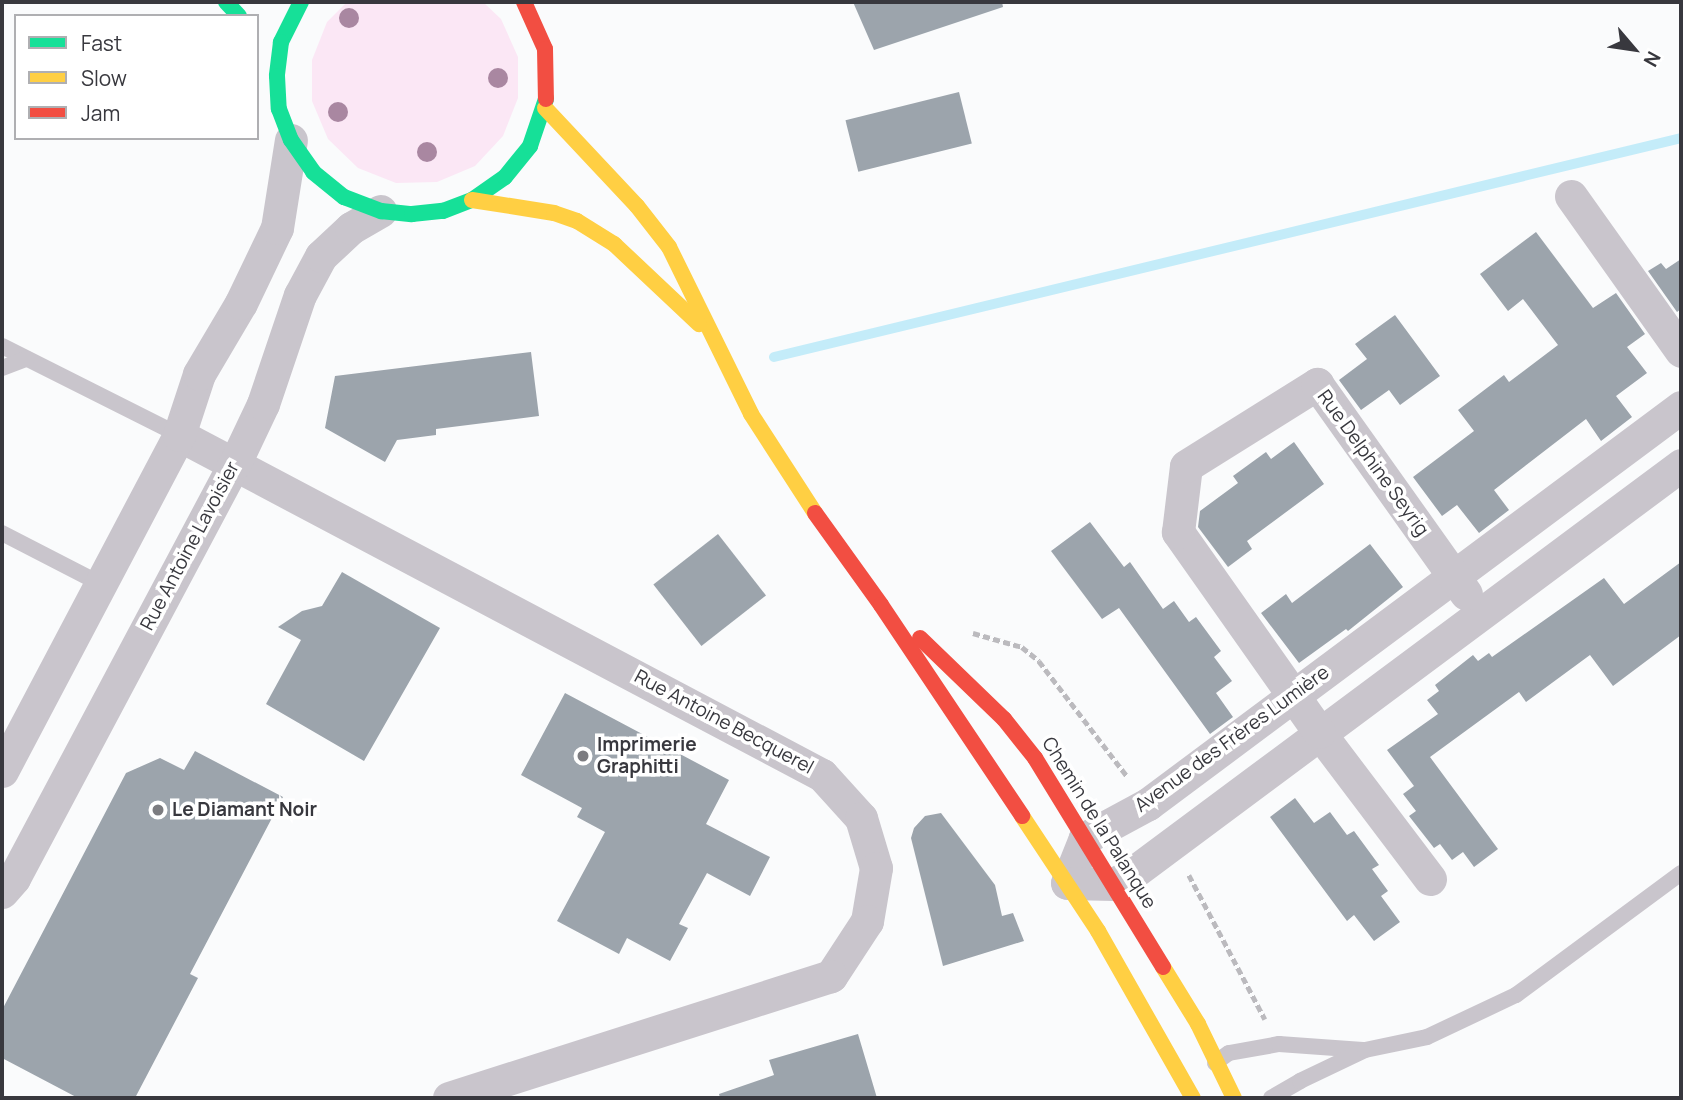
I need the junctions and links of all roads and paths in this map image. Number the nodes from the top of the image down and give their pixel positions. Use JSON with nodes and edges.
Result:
{"nodes":[{"id":1,"x":301,"y":2,"type":"edge"},
{"id":2,"x":524,"y":2,"type":"edge"},
{"id":3,"x":261,"y":41,"type":"dead end"},
{"id":4,"x":276,"y":76,"type":"junction"},
{"id":5,"x":544,"y":108,"type":"junction"},
{"id":6,"x":291,"y":140,"type":"junction"},
{"id":7,"x":1571,"y":196,"type":"dead end"},
{"id":8,"x":472,"y":200,"type":"junction"},
{"id":9,"x":381,"y":211,"type":"junction"},
{"id":10,"x":711,"y":335,"type":"junction"},
{"id":11,"x":2,"y":346,"type":"edge"},
{"id":12,"x":1681,"y":351,"type":"edge"},
{"id":13,"x":26,"y":359,"type":"junction"},
{"id":14,"x":2,"y":368,"type":"edge"},
{"id":15,"x":1681,"y":407,"type":"edge"},
{"id":16,"x":179,"y":435,"type":"junction"},
{"id":17,"x":235,"y":463,"type":"junction"},
{"id":18,"x":1681,"y":465,"type":"edge"},
{"id":19,"x":2,"y":533,"type":"edge"},
{"id":20,"x":1454,"y":577,"type":"junction"},
{"id":21,"x":101,"y":584,"type":"junction"},
{"id":22,"x":881,"y":606,"type":"junction"},
{"id":23,"x":1480,"y":613,"type":"junction"},
{"id":24,"x":1293,"y":696,"type":"junction"},
{"id":25,"x":1319,"y":732,"type":"junction"},
{"id":26,"x":6,"y":755,"type":"edge"},
{"id":27,"x":1085,"y":838,"type":"junction"},
{"id":28,"x":1681,"y":873,"type":"edge"},
{"id":29,"x":1430,"y":879,"type":"dead end"},
{"id":30,"x":1067,"y":883,"type":"junction"},
{"id":31,"x":1114,"y":884,"type":"junction"},
{"id":32,"x":2,"y":892,"type":"edge"},
{"id":33,"x":1365,"y":1050,"type":"junction"},
{"id":34,"x":1217,"y":1059,"type":"junction"},
{"id":35,"x":1202,"y":1091,"type":"edge"},
{"id":36,"x":449,"y":1098,"type":"edge"},
{"id":37,"x":1234,"y":1098,"type":"edge"},
{"id":38,"x":1271,"y":1098,"type":"edge"}],
"edges":[{"from":1,"to":4,"type":"street"},
{"from":2,"to":5,"type":"street"},
{"from":3,"to":4,"type":"street"},
{"from":4,"to":6,"type":"street"},
{"from":5,"to":8,"type":"street"},
{"from":5,"to":10,"type":"street","name":"Chemin de la Palanque"},
{"from":6,"to":9,"type":"street"},
{"from":6,"to":16,"type":"street"},
{"from":7,"to":12,"type":"street"},
{"from":8,"to":9,"type":"street"},
{"from":8,"to":10,"type":"street","name":"Chemin de la Palanque"},
{"from":9,"to":17,"type":"street","name":"Rue Antoine Lavoisier"},
{"from":10,"to":22,"type":"street","name":"Chemin de la Palanque"},
{"from":11,"to":13,"type":"lane"},
{"from":13,"to":14,"type":"lane"},
{"from":13,"to":16,"type":"lane"},
{"from":15,"to":20,"type":"street","name":"Avenue des Frères Lumière"},
{"from":16,"to":17,"type":"street","name":"Rue Antoine Becquerel"},
{"from":16,"to":21,"type":"street"},
{"from":17,"to":32,"type":"street","name":"Rue Antoine Lavoisier"},
{"from":17,"to":36,"type":"street","name":"Rue Antoine Becquerel"},
{"from":18,"to":23,"type":"street"},
{"from":19,"to":21,"type":"lane"},
{"from":20,"to":23,"type":"street","name":"Rue Delphine Seyrig"},
{"from":20,"to":24,"type":"street","name":"Avenue des Frères Lumière"},
{"from":20,"to":24,"type":"street","name":"Rue Delphine Seyrig"},
{"from":21,"to":26,"type":"street"},
{"from":22,"to":27,"type":"street","name":"Chemin de la Palanque"},
{"from":22,"to":30,"type":"street","name":"Chemin de la Palanque"},
{"from":23,"to":25,"type":"street"},
{"from":24,"to":25,"type":"street","name":"Rue Delphine Seyrig"},
{"from":24,"to":27,"type":"street","name":"Avenue des Frères Lumière"},
{"from":25,"to":29,"type":"street","name":"Rue Delphine Seyrig"},
{"from":25,"to":31,"type":"street"},
{"from":27,"to":30,"type":"street"},
{"from":27,"to":31,"type":"street","name":"Chemin de la Palanque"},
{"from":28,"to":33,"type":"lane"},
{"from":30,"to":31,"type":"street"},
{"from":30,"to":35,"type":"street","name":"Chemin de la Palanque"},
{"from":31,"to":34,"type":"street","name":"Chemin de la Palanque"},
{"from":33,"to":34,"type":"lane"},
{"from":33,"to":38,"type":"lane"},
{"from":34,"to":35,"type":"lane"},
{"from":34,"to":37,"type":"street","name":"Chemin de la Palanque"}]}
